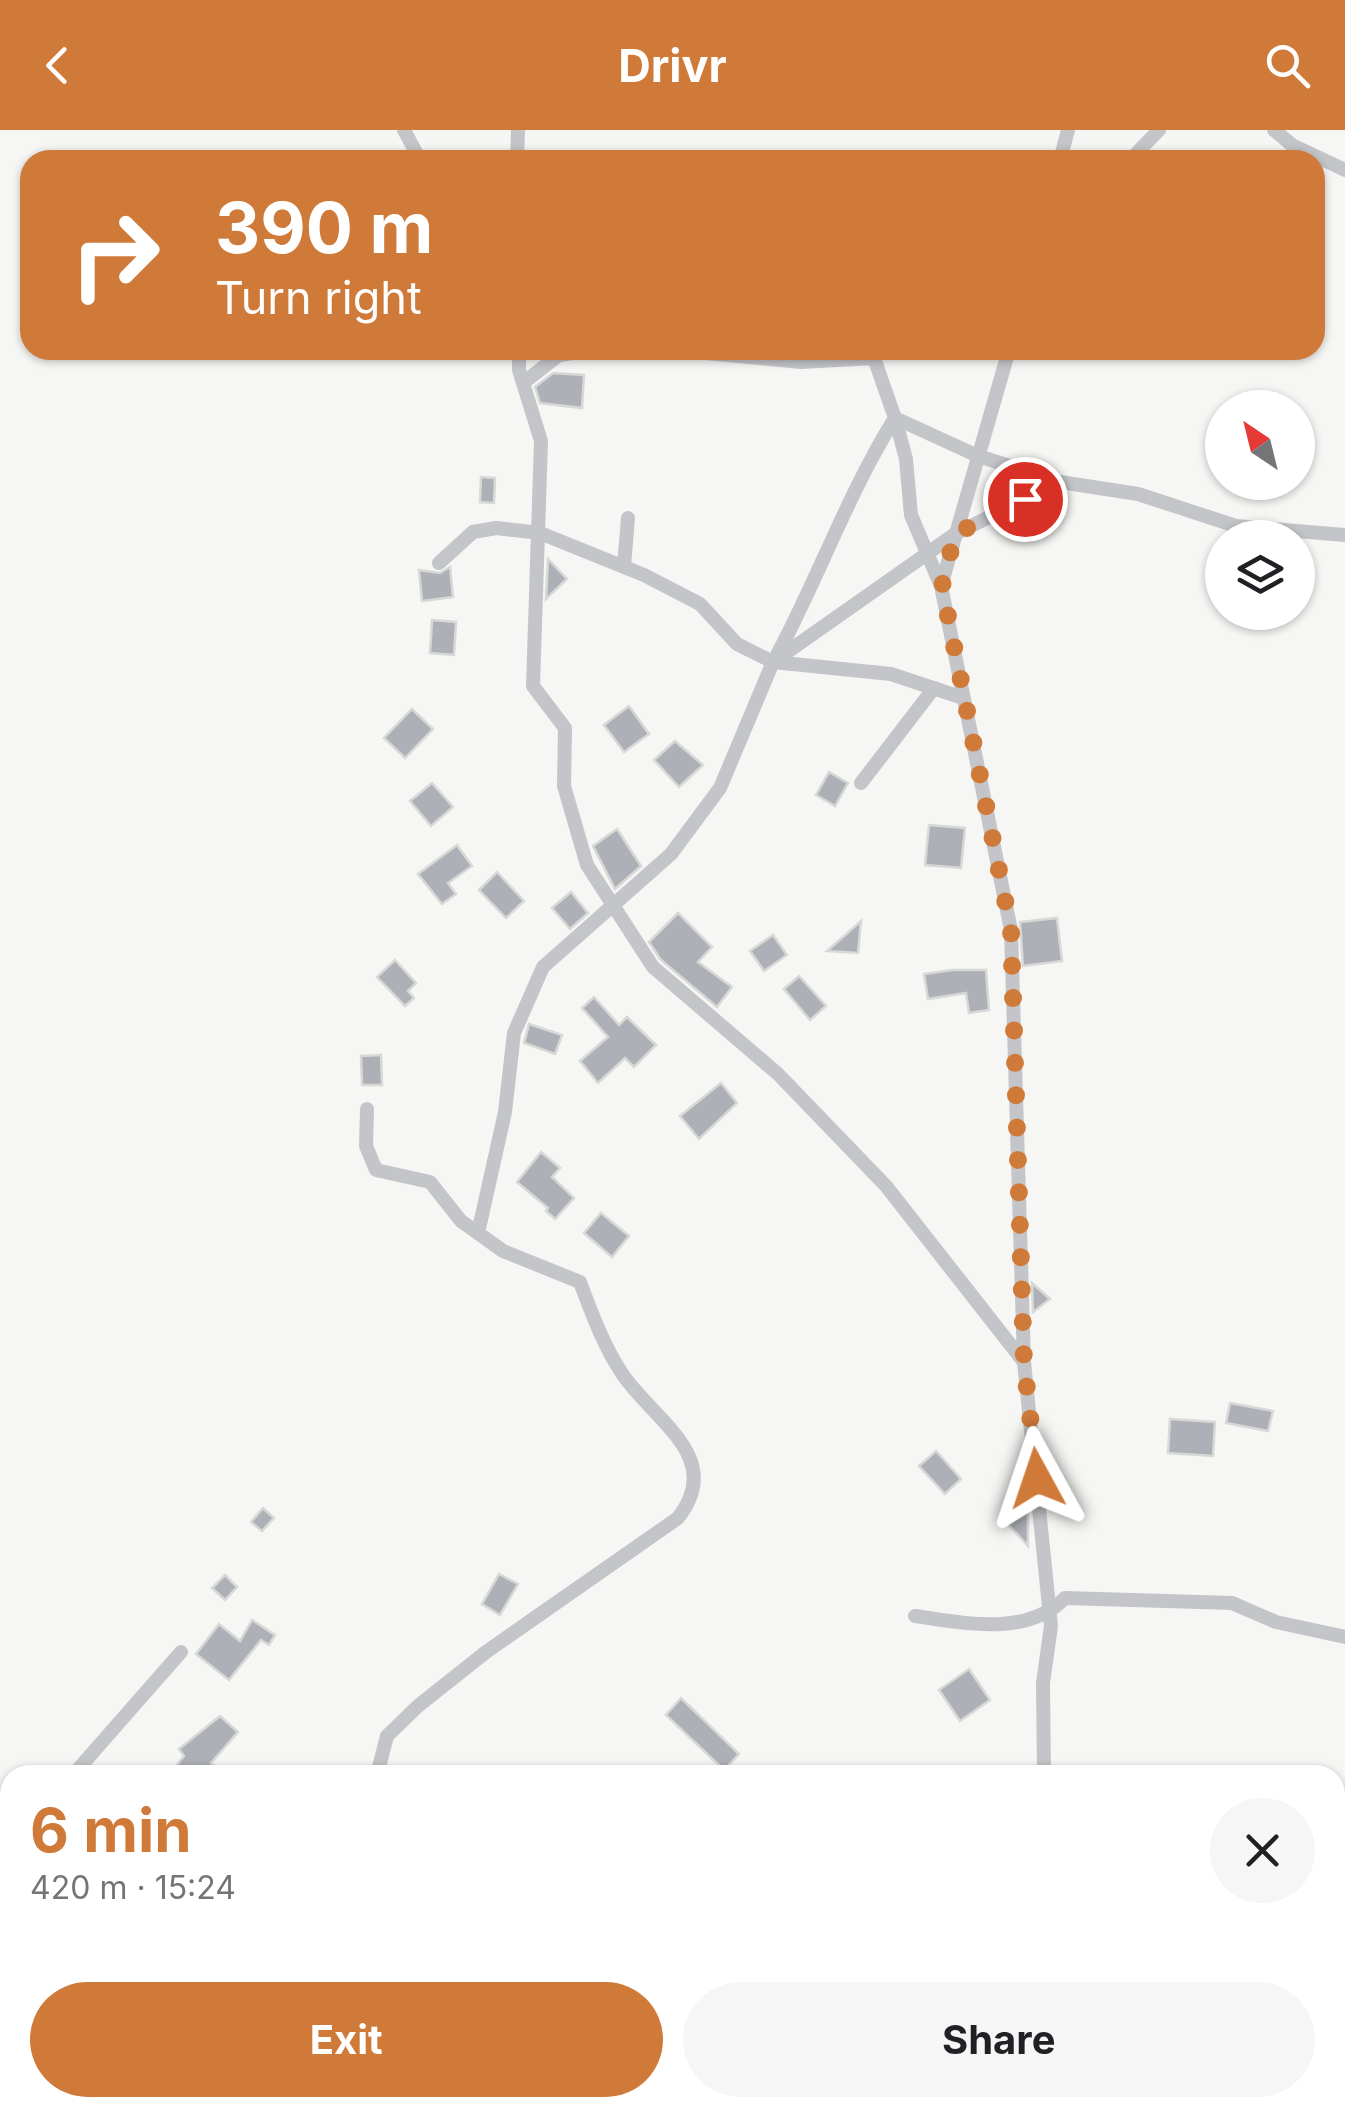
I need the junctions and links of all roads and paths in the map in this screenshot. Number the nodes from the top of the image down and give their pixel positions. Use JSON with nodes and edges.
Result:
{"nodes":[{"id":1,"x":1159,"y":130,"type":"edge"},
{"id":2,"x":1274,"y":130,"type":"edge"},
{"id":3,"x":1140,"y":150,"type":"edge"},
{"id":4,"x":1303,"y":150,"type":"edge"},
{"id":5,"x":520,"y":360,"type":"edge"},
{"id":6,"x":553,"y":360,"type":"edge"},
{"id":7,"x":780,"y":360,"type":"edge"},
{"id":8,"x":838,"y":360,"type":"edge"},
{"id":9,"x":875,"y":360,"type":"edge"},
{"id":10,"x":1006,"y":360,"type":"edge"},
{"id":11,"x":523,"y":383,"type":"junction"},
{"id":12,"x":896,"y":418,"type":"junction"},
{"id":13,"x":978,"y":456,"type":"junction"},
{"id":14,"x":1060,"y":482,"type":"junction"},
{"id":15,"x":628,"y":518,"type":"dead end"},
{"id":16,"x":540,"y":533,"type":"junction"},
{"id":17,"x":955,"y":534,"type":"junction"},
{"id":18,"x":1345,"y":535,"type":"edge"},
{"id":19,"x":926,"y":554,"type":"junction"},
{"id":20,"x":439,"y":564,"type":"dead end"},
{"id":21,"x":624,"y":566,"type":"junction"},
{"id":22,"x":942,"y":586,"type":"junction"},
{"id":23,"x":773,"y":662,"type":"junction"},
{"id":24,"x":934,"y":688,"type":"junction"},
{"id":25,"x":963,"y":698,"type":"junction"},
{"id":26,"x":861,"y":782,"type":"dead end"},
{"id":27,"x":614,"y":902,"type":"junction"},
{"id":28,"x":367,"y":1108,"type":"dead end"},
{"id":29,"x":478,"y":1233,"type":"junction"},
{"id":30,"x":1024,"y":1362,"type":"junction"},
{"id":31,"x":1046,"y":1581,"type":"junction"},
{"id":32,"x":1064,"y":1598,"type":"junction"},
{"id":33,"x":1049,"y":1614,"type":"junction"},
{"id":34,"x":915,"y":1616,"type":"dead end"},
{"id":35,"x":1345,"y":1637,"type":"edge"},
{"id":36,"x":180,"y":1652,"type":"dead end"},
{"id":37,"x":82,"y":1765,"type":"edge"},
{"id":38,"x":379,"y":1765,"type":"edge"},
{"id":39,"x":1044,"y":1765,"type":"edge"}],
"edges":[{"from":1,"to":3,"type":"street"},
{"from":2,"to":4,"type":"street"},
{"from":5,"to":11,"type":"street"},
{"from":6,"to":11,"type":"street"},
{"from":7,"to":8,"type":"street"},
{"from":9,"to":12,"type":"street"},
{"from":10,"to":13,"type":"street"},
{"from":11,"to":16,"type":"street"},
{"from":12,"to":13,"type":"street"},
{"from":12,"to":19,"type":"street"},
{"from":12,"to":23,"type":"street"},
{"from":13,"to":14,"type":"street"},
{"from":13,"to":17,"type":"street"},
{"from":14,"to":17,"type":"street"},
{"from":14,"to":18,"type":"street"},
{"from":15,"to":21,"type":"street"},
{"from":16,"to":20,"type":"street"},
{"from":16,"to":21,"type":"street"},
{"from":16,"to":27,"type":"street"},
{"from":17,"to":19,"type":"street"},
{"from":17,"to":22,"type":"street"},
{"from":19,"to":22,"type":"street"},
{"from":19,"to":23,"type":"street"},
{"from":21,"to":23,"type":"street"},
{"from":22,"to":25,"type":"street"},
{"from":23,"to":24,"type":"street"},
{"from":23,"to":27,"type":"street"},
{"from":24,"to":25,"type":"street"},
{"from":24,"to":26,"type":"street"},
{"from":25,"to":30,"type":"street"},
{"from":27,"to":29,"type":"street"},
{"from":27,"to":30,"type":"street"},
{"from":28,"to":29,"type":"street"},
{"from":29,"to":38,"type":"street"},
{"from":30,"to":31,"type":"street"},
{"from":31,"to":32,"type":"street"},
{"from":31,"to":33,"type":"street"},
{"from":32,"to":33,"type":"street"},
{"from":32,"to":35,"type":"street"},
{"from":33,"to":34,"type":"street"},
{"from":33,"to":39,"type":"street"},
{"from":36,"to":37,"type":"street"}]}
